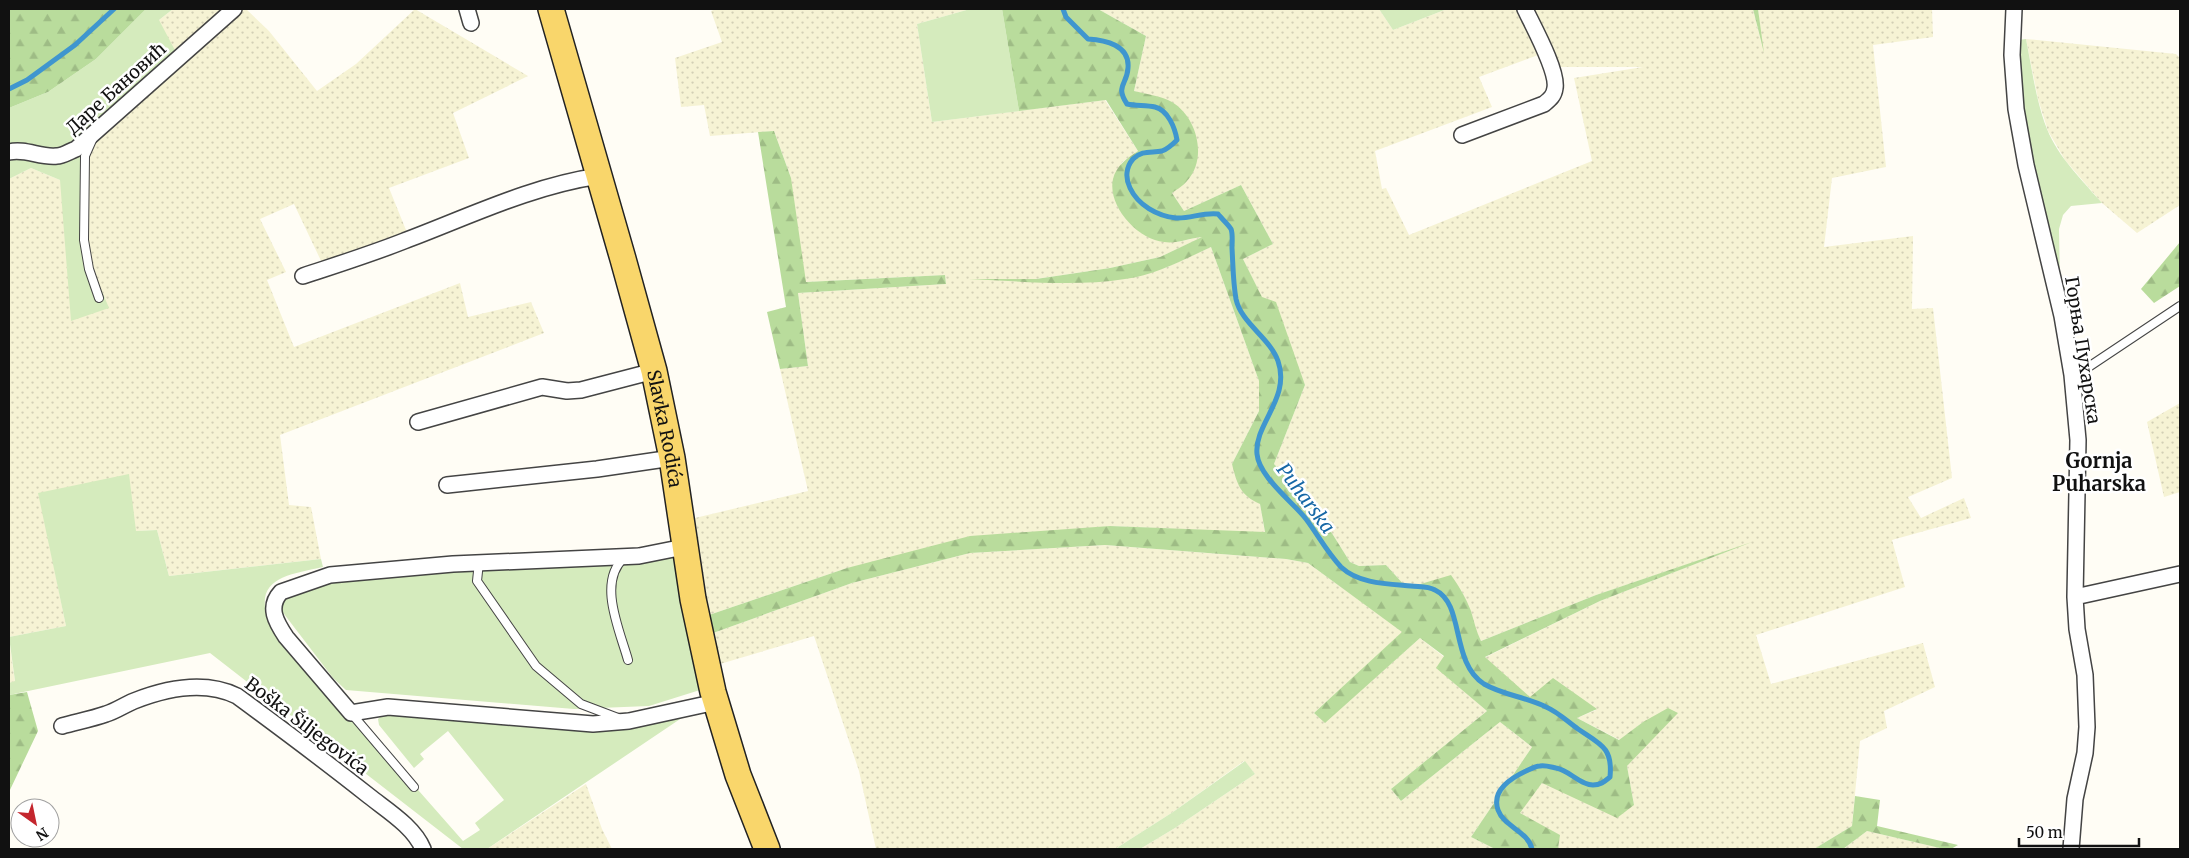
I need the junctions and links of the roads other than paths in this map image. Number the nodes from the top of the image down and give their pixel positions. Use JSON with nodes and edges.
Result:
{"nodes":[{"id":1,"x":234,"y":9,"type":"edge"},
{"id":2,"x":550,"y":9,"type":"edge"},
{"id":3,"x":1525,"y":9,"type":"edge"},
{"id":4,"x":2014,"y":9,"type":"edge"},
{"id":5,"x":96,"y":132,"type":"junction"},
{"id":6,"x":1462,"y":135,"type":"dead end"},
{"id":7,"x":9,"y":152,"type":"edge"},
{"id":8,"x":599,"y":176,"type":"junction"},
{"id":9,"x":303,"y":276,"type":"dead end"},
{"id":10,"x":99,"y":298,"type":"dead end"},
{"id":11,"x":2180,"y":306,"type":"edge"},
{"id":12,"x":654,"y":371,"type":"junction"},
{"id":13,"x":2072,"y":375,"type":"junction"},
{"id":14,"x":418,"y":422,"type":"dead end"},
{"id":15,"x":672,"y":458,"type":"junction"},
{"id":16,"x":447,"y":485,"type":"dead end"},
{"id":17,"x":684,"y":548,"type":"junction"},
{"id":18,"x":628,"y":556,"type":"junction"},
{"id":19,"x":479,"y":562,"type":"junction"},
{"id":20,"x":2180,"y":574,"type":"edge"},
{"id":21,"x":2075,"y":597,"type":"junction"},
{"id":22,"x":628,"y":660,"type":"dead end"},
{"id":23,"x":716,"y":702,"type":"junction"},
{"id":24,"x":351,"y":713,"type":"junction"},
{"id":25,"x":629,"y":721,"type":"junction"},
{"id":26,"x":62,"y":726,"type":"dead end"},
{"id":27,"x":414,"y":787,"type":"dead end"},
{"id":28,"x":424,"y":849,"type":"edge"},
{"id":29,"x":767,"y":849,"type":"edge"},
{"id":30,"x":2071,"y":849,"type":"edge"}],
"edges":[{"from":1,"to":5,"type":"street","name":"Даре Бановић"},
{"from":2,"to":8,"type":"main road","name":"Slavka Rodića"},
{"from":3,"to":6,"type":"street"},
{"from":4,"to":13,"type":"street","name":"Горња Пухарска"},
{"from":5,"to":7,"type":"street","name":"Даре Бановић"},
{"from":5,"to":10,"type":"lane"},
{"from":8,"to":9,"type":"street"},
{"from":8,"to":12,"type":"main road","name":"Slavka Rodića"},
{"from":11,"to":13,"type":"lane"},
{"from":12,"to":14,"type":"street"},
{"from":12,"to":15,"type":"main road","name":"Slavka Rodića"},
{"from":13,"to":21,"type":"street","name":"Горња Пухарска"},
{"from":15,"to":16,"type":"street"},
{"from":15,"to":17,"type":"main road","name":"Slavka Rodića"},
{"from":17,"to":18,"type":"street"},
{"from":17,"to":23,"type":"main road","name":"Slavka Rodića"},
{"from":18,"to":19,"type":"street"},
{"from":18,"to":22,"type":"lane"},
{"from":19,"to":24,"type":"street"},
{"from":19,"to":25,"type":"lane"},
{"from":20,"to":21,"type":"street"},
{"from":21,"to":30,"type":"street","name":"Горња Пухарска"},
{"from":23,"to":25,"type":"street"},
{"from":23,"to":29,"type":"main road","name":"Slavka Rodića"},
{"from":24,"to":25,"type":"street"},
{"from":24,"to":27,"type":"lane"},
{"from":26,"to":28,"type":"street","name":"Boška Šiljegovića"}]}
